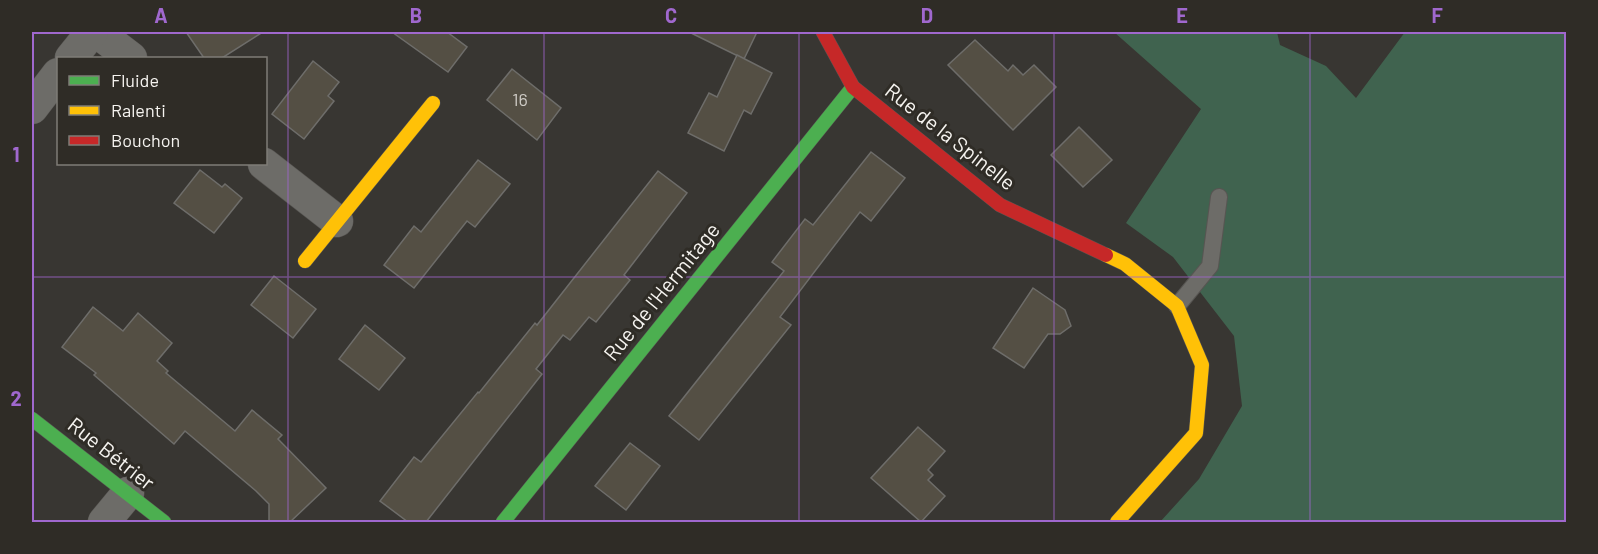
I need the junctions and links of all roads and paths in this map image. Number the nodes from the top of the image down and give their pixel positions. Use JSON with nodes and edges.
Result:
{"nodes":[{"id":1,"x":94,"y":32,"type":"edge"},
{"id":2,"x":824,"y":32,"type":"edge"},
{"id":3,"x":72,"y":57,"type":"edge"},
{"id":4,"x":130,"y":57,"type":"edge"},
{"id":5,"x":57,"y":75,"type":"edge"},
{"id":6,"x":853,"y":87,"type":"junction"},
{"id":7,"x":433,"y":103,"type":"dead end"},
{"id":8,"x":32,"y":108,"type":"edge"},
{"id":9,"x":265,"y":165,"type":"edge"},
{"id":10,"x":1219,"y":197,"type":"dead end"},
{"id":11,"x":337,"y":221,"type":"junction"},
{"id":12,"x":305,"y":261,"type":"dead end"},
{"id":13,"x":1176,"y":306,"type":"junction"},
{"id":14,"x":32,"y":419,"type":"edge"},
{"id":15,"x":128,"y":493,"type":"junction"},
{"id":16,"x":104,"y":522,"type":"edge"},
{"id":17,"x":164,"y":522,"type":"edge"},
{"id":18,"x":503,"y":522,"type":"edge"},
{"id":19,"x":1116,"y":522,"type":"edge"}],
"edges":[{"from":1,"to":3,"type":"street"},
{"from":1,"to":4,"type":"street"},
{"from":2,"to":6,"type":"street","name":"Rue de la Spinelle"},
{"from":5,"to":8,"type":"street"},
{"from":6,"to":13,"type":"street","name":"Rue de la Spinelle"},
{"from":6,"to":18,"type":"street","name":"Rue de l'Hermitage"},
{"from":7,"to":11,"type":"street"},
{"from":9,"to":11,"type":"street"},
{"from":10,"to":13,"type":"lane"},
{"from":11,"to":12,"type":"street"},
{"from":13,"to":19,"type":"street","name":"Rue de la Spinelle"},
{"from":14,"to":15,"type":"street","name":"Rue Bétrier"},
{"from":15,"to":16,"type":"street"},
{"from":15,"to":17,"type":"street","name":"Rue Bétrier"}]}
